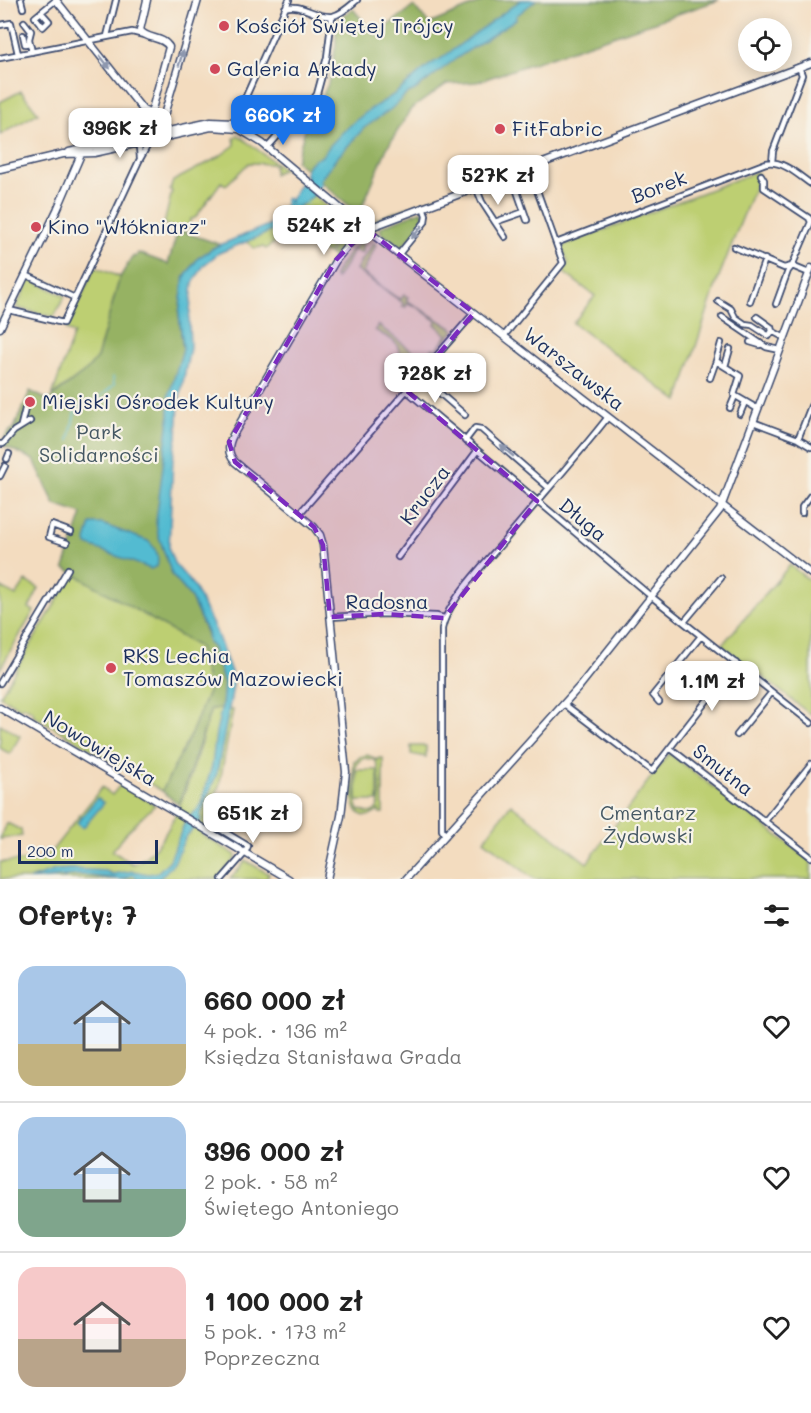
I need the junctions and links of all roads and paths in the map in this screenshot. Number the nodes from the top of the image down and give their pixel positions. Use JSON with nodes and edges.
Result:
{"nodes":[{"id":1,"x":21,"y":0,"type":"edge"},
{"id":2,"x":56,"y":0,"type":"edge"},
{"id":3,"x":116,"y":0,"type":"edge"},
{"id":4,"x":147,"y":0,"type":"edge"},
{"id":5,"x":198,"y":0,"type":"edge"},
{"id":6,"x":289,"y":0,"type":"edge"},
{"id":7,"x":357,"y":0,"type":"edge"},
{"id":8,"x":23,"y":8,"type":"dead end"},
{"id":9,"x":285,"y":8,"type":"junction"},
{"id":10,"x":41,"y":12,"type":"dead end"},
{"id":11,"x":332,"y":16,"type":"junction"},
{"id":12,"x":24,"y":22,"type":"dead end"},
{"id":13,"x":0,"y":25,"type":"edge"},
{"id":14,"x":23,"y":35,"type":"dead end"},
{"id":15,"x":144,"y":35,"type":"junction"},
{"id":16,"x":107,"y":36,"type":"junction"},
{"id":17,"x":88,"y":40,"type":"junction"},
{"id":18,"x":30,"y":43,"type":"junction"},
{"id":19,"x":32,"y":52,"type":"junction"},
{"id":20,"x":18,"y":54,"type":"junction"},
{"id":21,"x":0,"y":58,"type":"edge"},
{"id":22,"x":811,"y":63,"type":"edge"},
{"id":23,"x":800,"y":67,"type":"junction"},
{"id":24,"x":240,"y":110,"type":"junction"},
{"id":25,"x":165,"y":113,"type":"junction"},
{"id":26,"x":150,"y":116,"type":"junction"},
{"id":27,"x":234,"y":123,"type":"junction"},
{"id":28,"x":247,"y":128,"type":"junction"},
{"id":29,"x":176,"y":130,"type":"junction"},
{"id":30,"x":155,"y":136,"type":"junction"},
{"id":31,"x":142,"y":139,"type":"junction"},
{"id":32,"x":133,"y":143,"type":"junction"},
{"id":33,"x":265,"y":146,"type":"junction"},
{"id":34,"x":93,"y":150,"type":"junction"},
{"id":35,"x":81,"y":153,"type":"junction"},
{"id":36,"x":66,"y":154,"type":"junction"},
{"id":37,"x":139,"y":160,"type":"junction"},
{"id":38,"x":772,"y":162,"type":"junction"},
{"id":39,"x":0,"y":168,"type":"edge"},
{"id":40,"x":529,"y":168,"type":"junction"},
{"id":41,"x":75,"y":170,"type":"junction"},
{"id":42,"x":511,"y":174,"type":"junction"},
{"id":43,"x":761,"y":175,"type":"dead end"},
{"id":44,"x":811,"y":184,"type":"edge"},
{"id":45,"x":476,"y":187,"type":"junction"},
{"id":46,"x":423,"y":207,"type":"junction"},
{"id":47,"x":524,"y":212,"type":"junction"},
{"id":48,"x":344,"y":213,"type":"junction"},
{"id":49,"x":527,"y":220,"type":"dead end"},
{"id":50,"x":495,"y":222,"type":"junction"},
{"id":51,"x":811,"y":222,"type":"edge"},
{"id":52,"x":366,"y":229,"type":"junction"},
{"id":53,"x":505,"y":237,"type":"dead end"},
{"id":54,"x":556,"y":243,"type":"junction"},
{"id":55,"x":734,"y":247,"type":"dead end"},
{"id":56,"x":343,"y":249,"type":"junction"},
{"id":57,"x":399,"y":254,"type":"junction"},
{"id":58,"x":765,"y":259,"type":"junction"},
{"id":59,"x":792,"y":266,"type":"junction"},
{"id":60,"x":810,"y":271,"type":"edge"},
{"id":61,"x":26,"y":275,"type":"junction"},
{"id":62,"x":75,"y":298,"type":"junction"},
{"id":63,"x":718,"y":301,"type":"dead end"},
{"id":64,"x":750,"y":301,"type":"dead end"},
{"id":65,"x":776,"y":304,"type":"dead end"},
{"id":66,"x":9,"y":310,"type":"junction"},
{"id":67,"x":474,"y":313,"type":"junction"},
{"id":68,"x":722,"y":317,"type":"dead end"},
{"id":69,"x":757,"y":317,"type":"dead end"},
{"id":70,"x":0,"y":328,"type":"edge"},
{"id":71,"x":772,"y":331,"type":"junction"},
{"id":72,"x":504,"y":336,"type":"junction"},
{"id":73,"x":785,"y":338,"type":"junction"},
{"id":74,"x":750,"y":342,"type":"dead end"},
{"id":75,"x":722,"y":344,"type":"dead end"},
{"id":76,"x":766,"y":347,"type":"junction"},
{"id":77,"x":730,"y":349,"type":"dead end"},
{"id":78,"x":780,"y":350,"type":"junction"},
{"id":79,"x":716,"y":361,"type":"junction"},
{"id":80,"x":724,"y":366,"type":"junction"},
{"id":81,"x":420,"y":376,"type":"junction"},
{"id":82,"x":710,"y":378,"type":"dead end"},
{"id":83,"x":407,"y":391,"type":"junction"},
{"id":84,"x":735,"y":396,"type":"junction"},
{"id":85,"x":745,"y":402,"type":"junction"},
{"id":86,"x":811,"y":406,"type":"edge"},
{"id":87,"x":730,"y":408,"type":"dead end"},
{"id":88,"x":25,"y":409,"type":"dead end"},
{"id":89,"x":758,"y":409,"type":"junction"},
{"id":90,"x":740,"y":414,"type":"dead end"},
{"id":91,"x":465,"y":415,"type":"dead end"},
{"id":92,"x":608,"y":417,"type":"junction"},
{"id":93,"x":30,"y":421,"type":"dead end"},
{"id":94,"x":753,"y":422,"type":"junction"},
{"id":95,"x":21,"y":425,"type":"junction"},
{"id":96,"x":798,"y":439,"type":"junction"},
{"id":97,"x":465,"y":441,"type":"junction"},
{"id":98,"x":0,"y":444,"type":"edge"},
{"id":99,"x":810,"y":445,"type":"edge"},
{"id":100,"x":477,"y":451,"type":"junction"},
{"id":101,"x":5,"y":466,"type":"dead end"},
{"id":102,"x":0,"y":476,"type":"edge"},
{"id":103,"x":549,"y":488,"type":"junction"},
{"id":104,"x":728,"y":489,"type":"junction"},
{"id":105,"x":709,"y":495,"type":"junction"},
{"id":106,"x":811,"y":495,"type":"edge"},
{"id":107,"x":537,"y":501,"type":"junction"},
{"id":108,"x":722,"y":505,"type":"junction"},
{"id":109,"x":802,"y":513,"type":"dead end"},
{"id":110,"x":299,"y":514,"type":"junction"},
{"id":111,"x":71,"y":532,"type":"dead end"},
{"id":112,"x":67,"y":543,"type":"dead end"},
{"id":113,"x":398,"y":557,"type":"dead end"},
{"id":114,"x":68,"y":569,"type":"dead end"},
{"id":115,"x":811,"y":574,"type":"edge"},
{"id":116,"x":721,"y":578,"type":"dead end"},
{"id":117,"x":652,"y":596,"type":"junction"},
{"id":118,"x":330,"y":617,"type":"junction"},
{"id":119,"x":444,"y":618,"type":"junction"},
{"id":120,"x":684,"y":622,"type":"junction"},
{"id":121,"x":701,"y":636,"type":"junction"},
{"id":122,"x":736,"y":663,"type":"junction"},
{"id":123,"x":0,"y":683,"type":"edge"},
{"id":124,"x":772,"y":692,"type":"junction"},
{"id":125,"x":659,"y":702,"type":"dead end"},
{"id":126,"x":564,"y":704,"type":"junction"},
{"id":127,"x":0,"y":708,"type":"edge"},
{"id":128,"x":811,"y":723,"type":"edge"},
{"id":129,"x":737,"y":735,"type":"dead end"},
{"id":130,"x":670,"y":748,"type":"junction"},
{"id":131,"x":811,"y":764,"type":"edge"},
{"id":132,"x":212,"y":821,"type":"dead end"},
{"id":133,"x":765,"y":821,"type":"junction"},
{"id":134,"x":445,"y":836,"type":"junction"},
{"id":135,"x":811,"y":846,"type":"edge"},
{"id":136,"x":245,"y":853,"type":"junction"},
{"id":137,"x":806,"y":853,"type":"junction"},
{"id":138,"x":811,"y":857,"type":"edge"},
{"id":139,"x":222,"y":879,"type":"edge"},
{"id":140,"x":289,"y":879,"type":"edge"},
{"id":141,"x":327,"y":879,"type":"edge"},
{"id":142,"x":406,"y":879,"type":"edge"}],
"edges":[{"from":1,"to":8,"type":"street"},
{"from":2,"to":10,"type":"street"},
{"from":2,"to":17,"type":"street"},
{"from":3,"to":16,"type":"street"},
{"from":4,"to":15,"type":"street"},
{"from":25,"to":5,"type":"street","one_way":true},
{"from":6,"to":9,"type":"street"},
{"from":7,"to":11,"type":"street"},
{"from":9,"to":11,"type":"street"},
{"from":9,"to":24,"type":"street"},
{"from":11,"to":33,"type":"street"},
{"from":12,"to":18,"type":"street"},
{"from":13,"to":20,"type":"street"},
{"from":14,"to":18,"type":"street"},
{"from":15,"to":16,"type":"street"},
{"from":15,"to":26,"type":"street"},
{"from":16,"to":17,"type":"street"},
{"from":17,"to":19,"type":"street"},
{"from":17,"to":26,"type":"street","one_way":true},
{"from":18,"to":19,"type":"street"},
{"from":19,"to":20,"type":"street"},
{"from":20,"to":21,"type":"street"},
{"from":22,"to":23,"type":"street"},
{"from":23,"to":38,"type":"street"},
{"from":23,"to":40,"type":"street"},
{"from":24,"to":27,"type":"street"},
{"from":24,"to":28,"type":"street"},
{"from":25,"to":26,"type":"street"},
{"from":25,"to":29,"type":"street"},
{"from":25,"to":30,"type":"street"},
{"from":26,"to":30,"type":"street"},
{"from":26,"to":31,"type":"street"},
{"from":27,"to":28,"type":"street"},
{"from":27,"to":29,"type":"street"},
{"from":28,"to":33,"type":"street"},
{"from":29,"to":30,"type":"street"},
{"from":30,"to":31,"type":"street"},
{"from":30,"to":33,"type":"street"},
{"from":30,"to":37,"type":"street"},
{"from":31,"to":32,"type":"street"},
{"from":31,"to":34,"type":"street"},
{"from":32,"to":34,"type":"street"},
{"from":32,"to":37,"type":"street"},
{"from":33,"to":48,"type":"street","name":"Warszawska"},
{"from":34,"to":35,"type":"street"},
{"from":34,"to":36,"type":"street"},
{"from":34,"to":41,"type":"street"},
{"from":35,"to":36,"type":"street"},
{"from":35,"to":41,"type":"street"},
{"from":36,"to":39,"type":"street"},
{"from":36,"to":41,"type":"street"},
{"from":37,"to":62,"type":"street"},
{"from":38,"to":44,"type":"street"},
{"from":38,"to":54,"type":"street","name":"Borek"},
{"from":40,"to":42,"type":"street"},
{"from":40,"to":54,"type":"street"},
{"from":41,"to":61,"type":"street"},
{"from":42,"to":45,"type":"street"},
{"from":42,"to":47,"type":"street"},
{"from":43,"to":51,"type":"street"},
{"from":45,"to":46,"type":"street"},
{"from":45,"to":50,"type":"street"},
{"from":46,"to":52,"type":"street"},
{"from":46,"to":57,"type":"street","one_way":true},
{"from":47,"to":49,"type":"street"},
{"from":47,"to":50,"type":"street"},
{"from":48,"to":52,"type":"street","name":"Warszawska"},
{"from":48,"to":56,"type":"street"},
{"from":50,"to":53,"type":"street"},
{"from":51,"to":59,"type":"street"},
{"from":52,"to":56,"type":"street"},
{"from":52,"to":57,"type":"street","name":"Warszawska"},
{"from":54,"to":72,"type":"street"},
{"from":55,"to":58,"type":"street"},
{"from":56,"to":110,"type":"street"},
{"from":57,"to":67,"type":"street","name":"Warszawska"},
{"from":58,"to":59,"type":"street"},
{"from":58,"to":64,"type":"street"},
{"from":59,"to":60,"type":"street"},
{"from":59,"to":65,"type":"street"},
{"from":60,"to":73,"type":"street"},
{"from":61,"to":62,"type":"street"},
{"from":61,"to":66,"type":"street"},
{"from":62,"to":66,"type":"street"},
{"from":63,"to":71,"type":"street"},
{"from":66,"to":70,"type":"street"},
{"from":67,"to":72,"type":"street","name":"Warszawska"},
{"from":67,"to":81,"type":"street"},
{"from":68,"to":76,"type":"street"},
{"from":69,"to":71,"type":"street"},
{"from":71,"to":73,"type":"street"},
{"from":72,"to":92,"type":"street","name":"Warszawska"},
{"from":73,"to":78,"type":"street"},
{"from":74,"to":76,"type":"street"},
{"from":75,"to":79,"type":"street"},
{"from":76,"to":78,"type":"street"},
{"from":77,"to":80,"type":"street"},
{"from":78,"to":89,"type":"street"},
{"from":79,"to":80,"type":"street"},
{"from":79,"to":82,"type":"street"},
{"from":80,"to":84,"type":"street"},
{"from":81,"to":83,"type":"street"},
{"from":81,"to":91,"type":"street"},
{"from":83,"to":97,"type":"street","name":"Długa"},
{"from":83,"to":110,"type":"street"},
{"from":84,"to":85,"type":"street"},
{"from":84,"to":87,"type":"street"},
{"from":85,"to":89,"type":"street"},
{"from":85,"to":90,"type":"street"},
{"from":86,"to":96,"type":"street"},
{"from":88,"to":95,"type":"street"},
{"from":89,"to":94,"type":"street"},
{"from":92,"to":103,"type":"street"},
{"from":92,"to":105,"type":"street","name":"Warszawska"},
{"from":93,"to":95,"type":"street"},
{"from":94,"to":96,"type":"street"},
{"from":94,"to":104,"type":"street"},
{"from":95,"to":98,"type":"street"},
{"from":96,"to":99,"type":"street"},
{"from":97,"to":100,"type":"street","name":"Długa"},
{"from":103,"to":97,"type":"street","name":"Długa","one_way":true},
{"from":100,"to":107,"type":"street","name":"Długa"},
{"from":100,"to":113,"type":"street","name":"Krucza"},
{"from":101,"to":102,"type":"street"},
{"from":103,"to":107,"type":"street"},
{"from":104,"to":105,"type":"street"},
{"from":104,"to":108,"type":"street"},
{"from":105,"to":108,"type":"street","name":"Warszawska"},
{"from":106,"to":109,"type":"street"},
{"from":107,"to":117,"type":"street","name":"Długa"},
{"from":107,"to":119,"type":"street"},
{"from":108,"to":115,"type":"street","name":"Warszawska"},
{"from":108,"to":117,"type":"street"},
{"from":110,"to":118,"type":"street"},
{"from":111,"to":112,"type":"street"},
{"from":114,"to":123,"type":"street"},
{"from":116,"to":120,"type":"street"},
{"from":117,"to":120,"type":"street","name":"Długa"},
{"from":117,"to":126,"type":"street"},
{"from":118,"to":119,"type":"street","name":"Radosna"},
{"from":118,"to":141,"type":"street"},
{"from":119,"to":134,"type":"street"},
{"from":120,"to":121,"type":"street","name":"Długa"},
{"from":121,"to":122,"type":"street","name":"Długa"},
{"from":121,"to":125,"type":"street"},
{"from":122,"to":124,"type":"street","name":"Długa"},
{"from":122,"to":130,"type":"street"},
{"from":124,"to":128,"type":"street","name":"Długa"},
{"from":124,"to":129,"type":"street"},
{"from":126,"to":130,"type":"street","name":"Smutna"},
{"from":126,"to":134,"type":"street"},
{"from":127,"to":136,"type":"street","name":"Nowowiejska"},
{"from":130,"to":133,"type":"street","name":"Smutna"},
{"from":131,"to":133,"type":"street"},
{"from":132,"to":136,"type":"street","name":"Nowowiejska"},
{"from":133,"to":137,"type":"street","name":"Smutna"},
{"from":134,"to":142,"type":"street"},
{"from":135,"to":137,"type":"street"},
{"from":136,"to":139,"type":"street"},
{"from":136,"to":140,"type":"street","name":"Nowowiejska"},
{"from":137,"to":138,"type":"street","name":"Smutna"}]}
